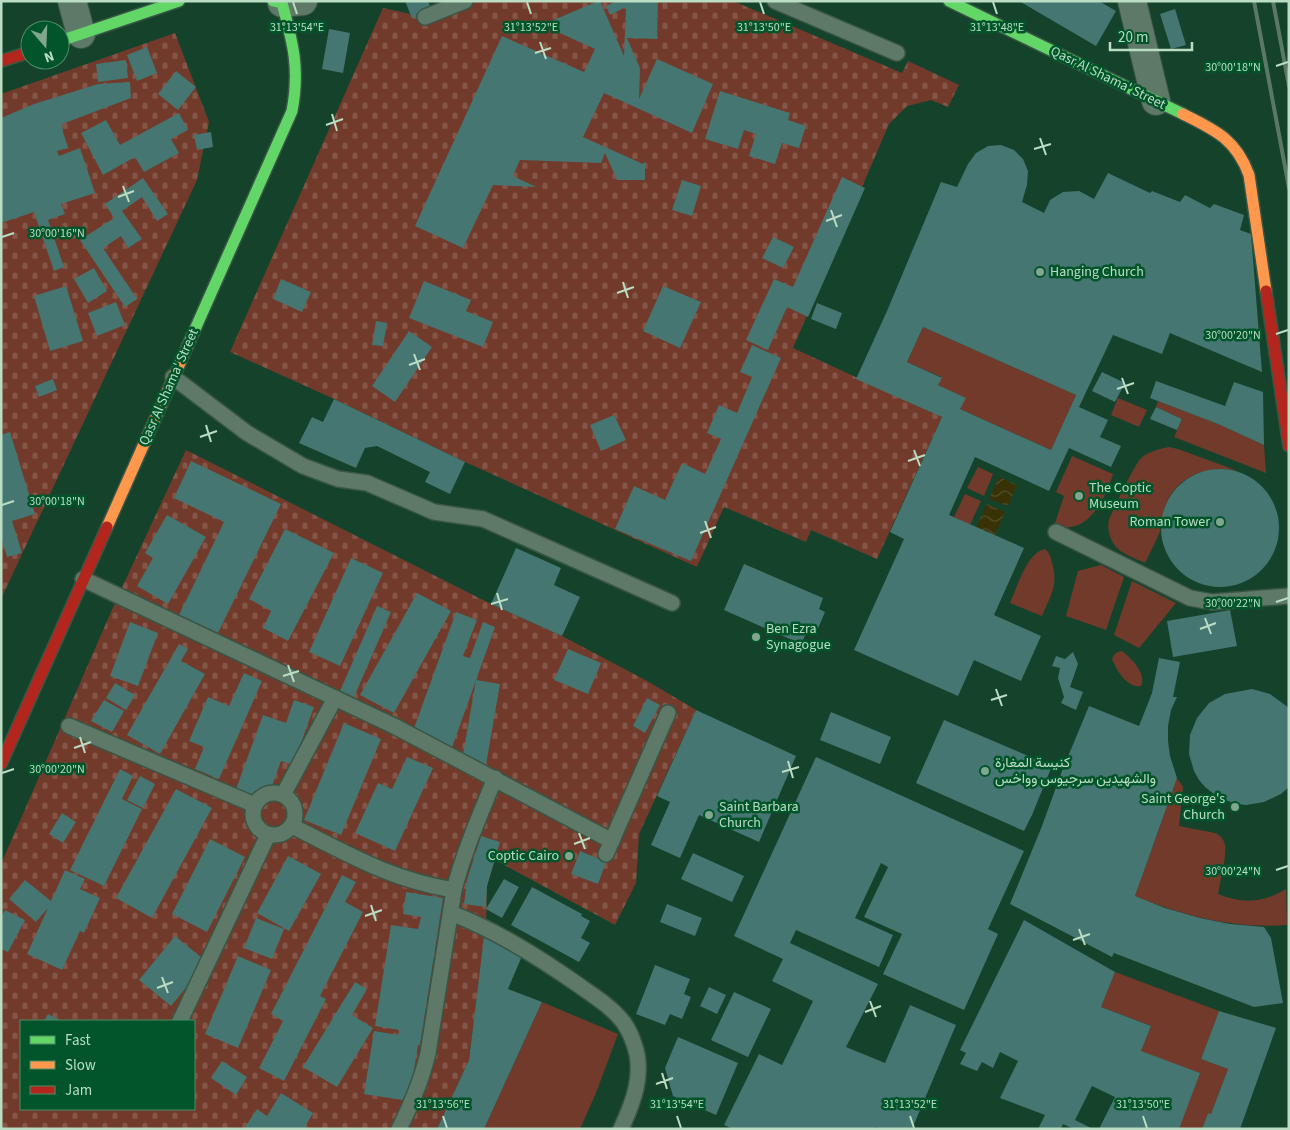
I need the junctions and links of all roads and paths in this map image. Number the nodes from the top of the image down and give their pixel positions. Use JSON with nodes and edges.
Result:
{"nodes":[{"id":1,"x":72,"y":1,"type":"edge"},
{"id":2,"x":179,"y":1,"type":"edge"},
{"id":3,"x":465,"y":1,"type":"edge"},
{"id":4,"x":775,"y":1,"type":"edge"},
{"id":5,"x":949,"y":1,"type":"edge"},
{"id":6,"x":1132,"y":1,"type":"edge"},
{"id":7,"x":286,"y":2,"type":"edge"},
{"id":8,"x":982,"y":8,"type":"edge"},
{"id":9,"x":425,"y":17,"type":"dead end"},
{"id":10,"x":70,"y":38,"type":"edge"},
{"id":11,"x":897,"y":53,"type":"dead end"},
{"id":12,"x":20,"y":55,"type":"edge"},
{"id":13,"x":1,"y":61,"type":"edge"},
{"id":14,"x":1156,"y":101,"type":"junction"},
{"id":15,"x":173,"y":377,"type":"junction"},
{"id":16,"x":1289,"y":446,"type":"edge"},
{"id":17,"x":1056,"y":532,"type":"dead end"},
{"id":18,"x":83,"y":579,"type":"junction"},
{"id":19,"x":1289,"y":596,"type":"edge"},
{"id":20,"x":672,"y":603,"type":"dead end"},
{"id":21,"x":335,"y":698,"type":"junction"},
{"id":22,"x":668,"y":713,"type":"dead end"},
{"id":23,"x":69,"y":726,"type":"dead end"},
{"id":24,"x":1,"y":764,"type":"edge"},
{"id":25,"x":495,"y":778,"type":"junction"},
{"id":26,"x":283,"y":795,"type":"junction"},
{"id":27,"x":255,"y":805,"type":"junction"},
{"id":28,"x":292,"y":826,"type":"junction"},
{"id":29,"x":268,"y":835,"type":"junction"},
{"id":30,"x":454,"y":890,"type":"junction"},
{"id":31,"x":451,"y":913,"type":"junction"},
{"id":32,"x":180,"y":1020,"type":"edge"},
{"id":33,"x":399,"y":1129,"type":"edge"},
{"id":34,"x":621,"y":1129,"type":"edge"}],
"edges":[{"from":1,"to":10,"type":"street"},
{"from":2,"to":10,"type":"main road"},
{"from":3,"to":9,"type":"lane"},
{"from":4,"to":11,"type":"lane"},
{"from":5,"to":8,"type":"main road","name":"Qasr Al Shama' Street"},
{"from":6,"to":14,"type":"street"},
{"from":7,"to":15,"type":"main road","name":"Qasr Al Shama' Street"},
{"from":8,"to":14,"type":"main road","name":"Qasr Al Shama' Street"},
{"from":12,"to":13,"type":"main road"},
{"from":14,"to":16,"type":"main road","name":"Qasr Al Shama' Street"},
{"from":15,"to":18,"type":"main road","name":"Qasr Al Shama' Street"},
{"from":15,"to":20,"type":"lane"},
{"from":17,"to":19,"type":"lane"},
{"from":18,"to":21,"type":"lane"},
{"from":18,"to":24,"type":"main road","name":"Qasr Al Shama' Street"},
{"from":21,"to":25,"type":"lane"},
{"from":21,"to":26,"type":"lane"},
{"from":22,"to":25,"type":"lane"},
{"from":23,"to":27,"type":"lane"},
{"from":25,"to":30,"type":"lane"},
{"from":26,"to":27,"type":"lane"},
{"from":26,"to":28,"type":"lane"},
{"from":27,"to":29,"type":"lane"},
{"from":28,"to":29,"type":"lane"},
{"from":28,"to":30,"type":"lane"},
{"from":29,"to":32,"type":"lane"},
{"from":30,"to":31,"type":"lane"},
{"from":31,"to":33,"type":"lane"},
{"from":31,"to":34,"type":"lane"}]}
